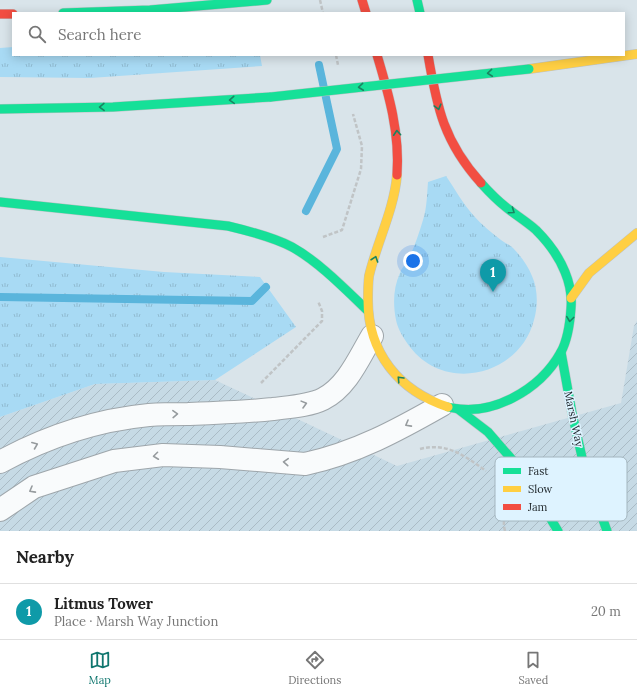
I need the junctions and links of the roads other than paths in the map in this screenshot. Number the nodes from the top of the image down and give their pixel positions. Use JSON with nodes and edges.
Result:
{"nodes":[{"id":1,"x":267,"y":0,"type":"edge"},
{"id":2,"x":362,"y":0,"type":"edge"},
{"id":3,"x":417,"y":0,"type":"edge"},
{"id":4,"x":92,"y":12,"type":"edge"},
{"id":5,"x":366,"y":12,"type":"edge"},
{"id":6,"x":420,"y":12,"type":"edge"},
{"id":7,"x":0,"y":14,"type":"edge"},
{"id":8,"x":12,"y":14,"type":"edge"},
{"id":9,"x":637,"y":54,"type":"edge"},
{"id":10,"x":377,"y":56,"type":"edge"},
{"id":11,"x":428,"y":56,"type":"edge"},
{"id":12,"x":623,"y":56,"type":"edge"},
{"id":13,"x":625,"y":56,"type":"edge"},
{"id":14,"x":0,"y":109,"type":"edge"},
{"id":15,"x":0,"y":202,"type":"edge"},
{"id":16,"x":637,"y":233,"type":"edge"},
{"id":17,"x":571,"y":298,"type":"junction"},
{"id":18,"x":367,"y":310,"type":"junction"},
{"id":19,"x":372,"y":336,"type":"junction"},
{"id":20,"x":561,"y":352,"type":"junction"},
{"id":21,"x":450,"y":407,"type":"junction"},
{"id":22,"x":510,"y":457,"type":"edge"},
{"id":23,"x":582,"y":457,"type":"edge"},
{"id":24,"x":0,"y":462,"type":"edge"},
{"id":25,"x":0,"y":510,"type":"edge"},
{"id":26,"x":552,"y":521,"type":"edge"},
{"id":27,"x":603,"y":521,"type":"edge"},
{"id":28,"x":558,"y":531,"type":"edge"},
{"id":29,"x":606,"y":531,"type":"edge"}],
"edges":[{"from":1,"to":4,"type":"main road"},
{"from":2,"to":5,"type":"main road"},
{"from":3,"to":6,"type":"main road"},
{"from":7,"to":8,"type":"main road"},
{"from":9,"to":13,"type":"main road","one_way":true,"bridge":true},
{"from":18,"to":10,"type":"main road","one_way":true},
{"from":11,"to":17,"type":"main road","one_way":true},
{"from":12,"to":14,"type":"main road","one_way":true,"bridge":true},
{"from":15,"to":18,"type":"main road"},
{"from":16,"to":17,"type":"main road"},
{"from":17,"to":20,"type":"main road","one_way":true},
{"from":18,"to":19,"type":"main road"},
{"from":21,"to":19,"type":"main road","one_way":true},
{"from":24,"to":19,"type":"street","one_way":true},
{"from":20,"to":21,"type":"main road"},
{"from":20,"to":23,"type":"main road","name":"Marsh Way"},
{"from":21,"to":22,"type":"main road"},
{"from":21,"to":25,"type":"street","one_way":true},
{"from":26,"to":28,"type":"main road"},
{"from":27,"to":29,"type":"main road","name":"Marsh Way"}]}
